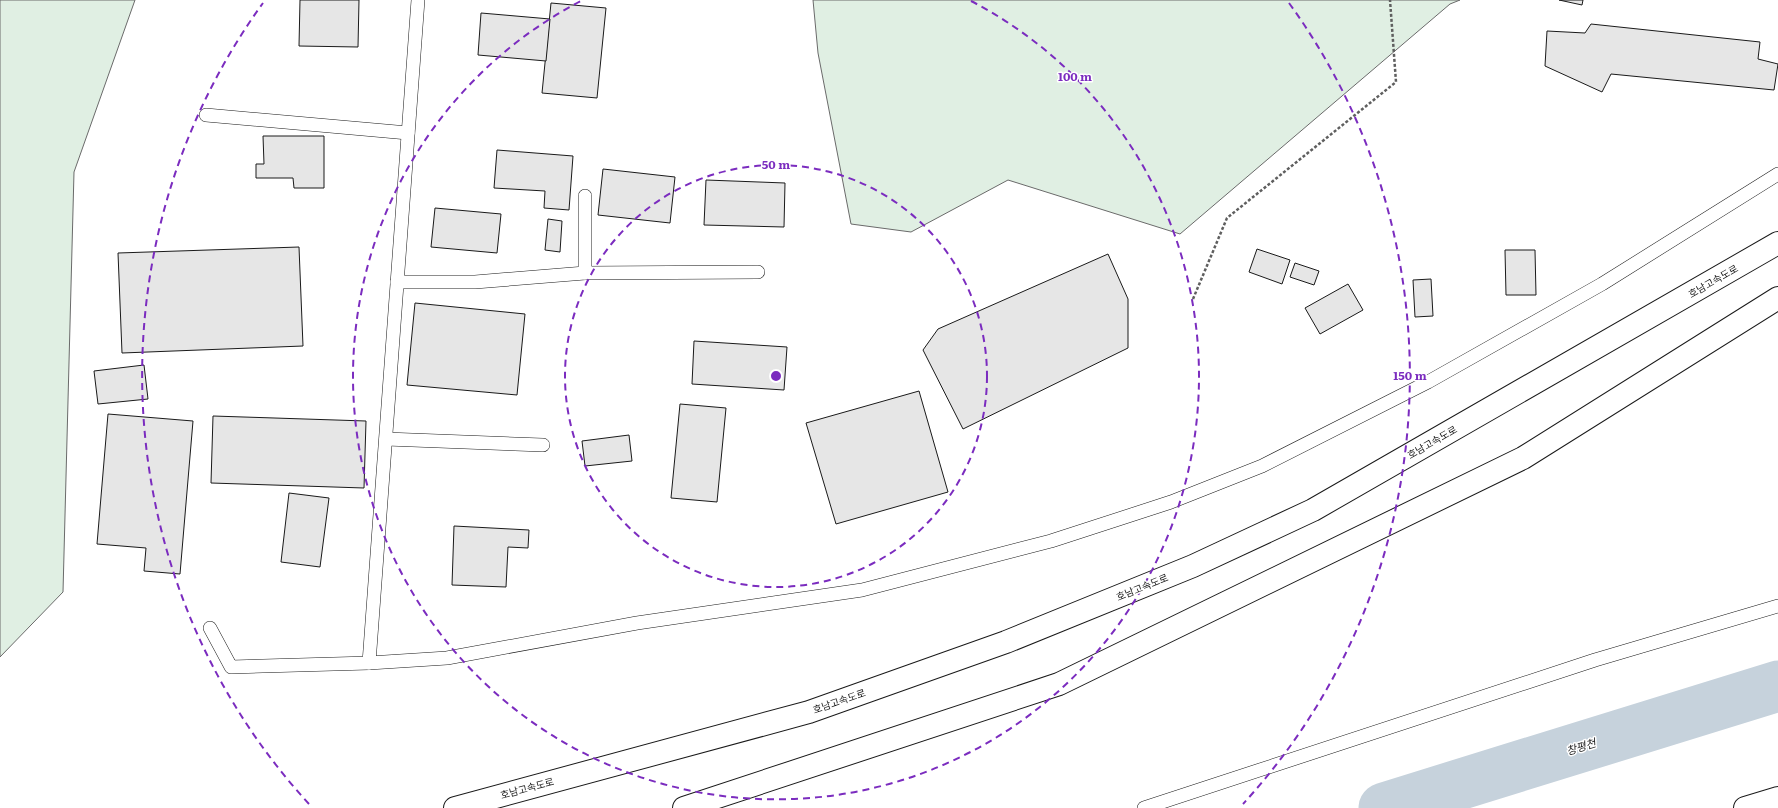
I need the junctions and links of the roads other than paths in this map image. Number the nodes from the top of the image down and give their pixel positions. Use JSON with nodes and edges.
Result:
{"nodes":[{"id":1,"x":418,"y":0,"type":"edge"},
{"id":2,"x":206,"y":115,"type":"dead end"},
{"id":3,"x":408,"y":133,"type":"junction"},
{"id":4,"x":1778,"y":174,"type":"edge"},
{"id":5,"x":585,"y":196,"type":"dead end"},
{"id":6,"x":1778,"y":243,"type":"edge"},
{"id":7,"x":758,"y":272,"type":"dead end"},
{"id":8,"x":585,"y":273,"type":"junction"},
{"id":9,"x":397,"y":282,"type":"junction"},
{"id":10,"x":1778,"y":298,"type":"edge"},
{"id":11,"x":386,"y":438,"type":"junction"},
{"id":12,"x":543,"y":445,"type":"dead end"},
{"id":13,"x":1778,"y":606,"type":"edge"},
{"id":14,"x":210,"y":628,"type":"dead end"},
{"id":15,"x":369,"y":663,"type":"junction"},
{"id":16,"x":1778,"y":798,"type":"edge"},
{"id":17,"x":455,"y":808,"type":"edge"},
{"id":18,"x":684,"y":808,"type":"edge"},
{"id":19,"x":1144,"y":808,"type":"edge"},
{"id":20,"x":1744,"y":808,"type":"edge"}],
"edges":[{"from":1,"to":3,"type":"lane"},
{"from":2,"to":3,"type":"lane"},
{"from":3,"to":9,"type":"lane"},
{"from":4,"to":15,"type":"lane"},
{"from":5,"to":8,"type":"lane"},
{"from":6,"to":17,"type":"main road","name":"호남고속도로"},
{"from":7,"to":8,"type":"lane"},
{"from":8,"to":9,"type":"lane"},
{"from":9,"to":11,"type":"lane"},
{"from":10,"to":18,"type":"main road"},
{"from":11,"to":12,"type":"lane"},
{"from":11,"to":15,"type":"lane"},
{"from":13,"to":19,"type":"lane"},
{"from":14,"to":15,"type":"lane"},
{"from":16,"to":20,"type":"main road"}]}
